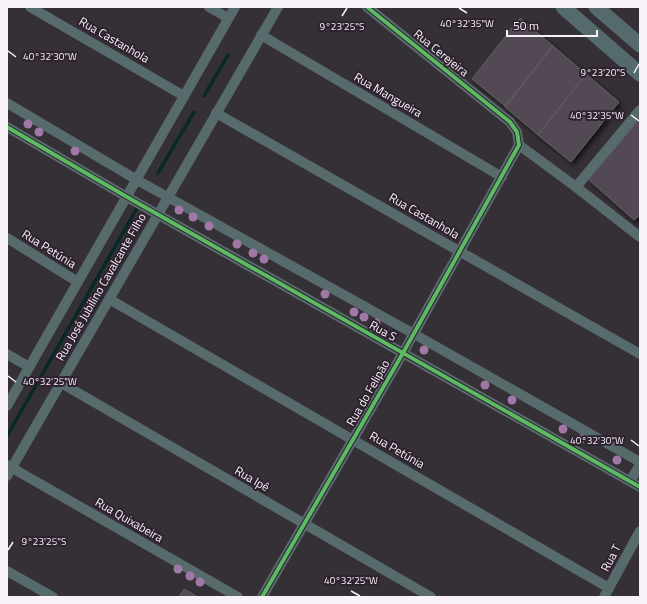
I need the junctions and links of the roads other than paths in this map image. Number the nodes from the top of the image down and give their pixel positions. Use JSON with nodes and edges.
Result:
{"nodes":[{"id":1,"x":30,"y":7,"type":"edge"},
{"id":2,"x":209,"y":7,"type":"edge"},
{"id":3,"x":235,"y":7,"type":"edge"},
{"id":4,"x":278,"y":7,"type":"edge"},
{"id":5,"x":367,"y":7,"type":"edge"},
{"id":6,"x":563,"y":7,"type":"edge"},
{"id":7,"x":597,"y":7,"type":"edge"},
{"id":8,"x":228,"y":18,"type":"junction"},
{"id":9,"x":261,"y":36,"type":"junction"},
{"id":10,"x":640,"y":45,"type":"edge"},
{"id":11,"x":640,"y":74,"type":"edge"},
{"id":12,"x":184,"y":96,"type":"junction"},
{"id":13,"x":7,"y":103,"type":"edge"},
{"id":14,"x":640,"y":110,"type":"edge"},
{"id":15,"x":216,"y":113,"type":"junction"},
{"id":16,"x":7,"y":127,"type":"edge"},
{"id":17,"x":519,"y":145,"type":"junction"},
{"id":18,"x":502,"y":177,"type":"junction"},
{"id":19,"x":136,"y":180,"type":"junction"},
{"id":20,"x":576,"y":187,"type":"junction"},
{"id":21,"x":126,"y":197,"type":"junction"},
{"id":22,"x":168,"y":197,"type":"junction"},
{"id":23,"x":158,"y":215,"type":"junction"},
{"id":24,"x":640,"y":237,"type":"edge"},
{"id":25,"x":7,"y":238,"type":"edge"},
{"id":26,"x":460,"y":251,"type":"junction"},
{"id":27,"x":78,"y":282,"type":"junction"},
{"id":28,"x":109,"y":299,"type":"junction"},
{"id":29,"x":414,"y":334,"type":"junction"},
{"id":30,"x":403,"y":353,"type":"junction"},
{"id":31,"x":7,"y":354,"type":"edge"},
{"id":32,"x":640,"y":354,"type":"edge"},
{"id":33,"x":29,"y":367,"type":"junction"},
{"id":34,"x":60,"y":383,"type":"junction"},
{"id":35,"x":7,"y":406,"type":"edge"},
{"id":36,"x":353,"y":440,"type":"junction"},
{"id":37,"x":640,"y":464,"type":"edge"},
{"id":38,"x":9,"y":470,"type":"edge"},
{"id":39,"x":630,"y":481,"type":"junction"},
{"id":40,"x":640,"y":487,"type":"edge"},
{"id":41,"x":305,"y":524,"type":"junction"},
{"id":42,"x":640,"y":531,"type":"edge"},
{"id":43,"x":7,"y":571,"type":"edge"},
{"id":44,"x":607,"y":592,"type":"edge"},
{"id":45,"x":53,"y":597,"type":"edge"},
{"id":46,"x":238,"y":597,"type":"edge"},
{"id":47,"x":262,"y":597,"type":"edge"},
{"id":48,"x":431,"y":597,"type":"edge"}],
"edges":[{"from":1,"to":12,"type":"street","name":"Rua Castanhola"},
{"from":2,"to":8,"type":"street"},
{"from":3,"to":8,"type":"street","name":"Rua José Jubilino Cavalcante Filho"},
{"from":4,"to":9,"type":"street","name":"Rua José Jubilino Cavalcante Filho"},
{"from":5,"to":17,"type":"street","name":"Rua Cerejeira"},
{"from":6,"to":11,"type":"main road"},
{"from":7,"to":10,"type":"main road"},
{"from":8,"to":12,"type":"street","name":"Rua José Jubilino Cavalcante Filho"},
{"from":9,"to":15,"type":"street","name":"Rua José Jubilino Cavalcante Filho"},
{"from":9,"to":18,"type":"street","name":"Rua Mangueira"},
{"from":12,"to":19,"type":"street","name":"Rua José Jubilino Cavalcante Filho"},
{"from":13,"to":19,"type":"street","name":"Rua S"},
{"from":14,"to":20,"type":"street"},
{"from":15,"to":22,"type":"street","name":"Rua José Jubilino Cavalcante Filho"},
{"from":15,"to":26,"type":"street","name":"Rua Castanhola"},
{"from":16,"to":21,"type":"street","name":"Rua S"},
{"from":17,"to":18,"type":"street","name":"Rua do Felipão"},
{"from":17,"to":20,"type":"street"},
{"from":18,"to":26,"type":"street","name":"Rua do Felipão"},
{"from":19,"to":21,"type":"street","name":"Rua José Jubilino Cavalcante Filho"},
{"from":19,"to":22,"type":"street","name":"Rua S"},
{"from":20,"to":24,"type":"street"},
{"from":21,"to":23,"type":"street","name":"Rua S"},
{"from":21,"to":27,"type":"street","name":"Rua José Jubilino Cavalcante Filho"},
{"from":22,"to":23,"type":"street","name":"Rua José Jubilino Cavalcante Filho"},
{"from":22,"to":29,"type":"street","name":"Rua S"},
{"from":23,"to":28,"type":"street","name":"Rua José Jubilino Cavalcante Filho"},
{"from":23,"to":30,"type":"street","name":"Rua S"},
{"from":25,"to":27,"type":"street","name":"Rua Petúnia"},
{"from":26,"to":29,"type":"street","name":"Rua do Felipão"},
{"from":26,"to":32,"type":"street","name":"Rua Castanhola"},
{"from":27,"to":33,"type":"street","name":"Rua José Jubilino Cavalcante Filho"},
{"from":28,"to":34,"type":"street","name":"Rua José Jubilino Cavalcante Filho"},
{"from":28,"to":36,"type":"street","name":"Rua Petúnia"},
{"from":29,"to":30,"type":"street","name":"Rua do Felipão"},
{"from":29,"to":37,"type":"street","name":"Rua S"},
{"from":30,"to":36,"type":"street","name":"Rua do Felipão"},
{"from":30,"to":39,"type":"street","name":"Rua S"},
{"from":31,"to":33,"type":"street"},
{"from":33,"to":35,"type":"street","name":"Rua José Jubilino Cavalcante Filho"},
{"from":34,"to":38,"type":"street","name":"Rua José Jubilino Cavalcante Filho"},
{"from":34,"to":41,"type":"street","name":"Rua Ipê"},
{"from":36,"to":41,"type":"street","name":"Rua do Felipão"},
{"from":36,"to":44,"type":"street","name":"Rua Petúnia"},
{"from":37,"to":39,"type":"street"},
{"from":38,"to":46,"type":"street","name":"Rua Quixabeira"},
{"from":39,"to":40,"type":"street","name":"Rua S"},
{"from":41,"to":47,"type":"street","name":"Rua do Felipão"},
{"from":41,"to":48,"type":"street","name":"Rua Ipê"},
{"from":42,"to":44,"type":"street","name":"Rua T"},
{"from":43,"to":45,"type":"street"}]}
